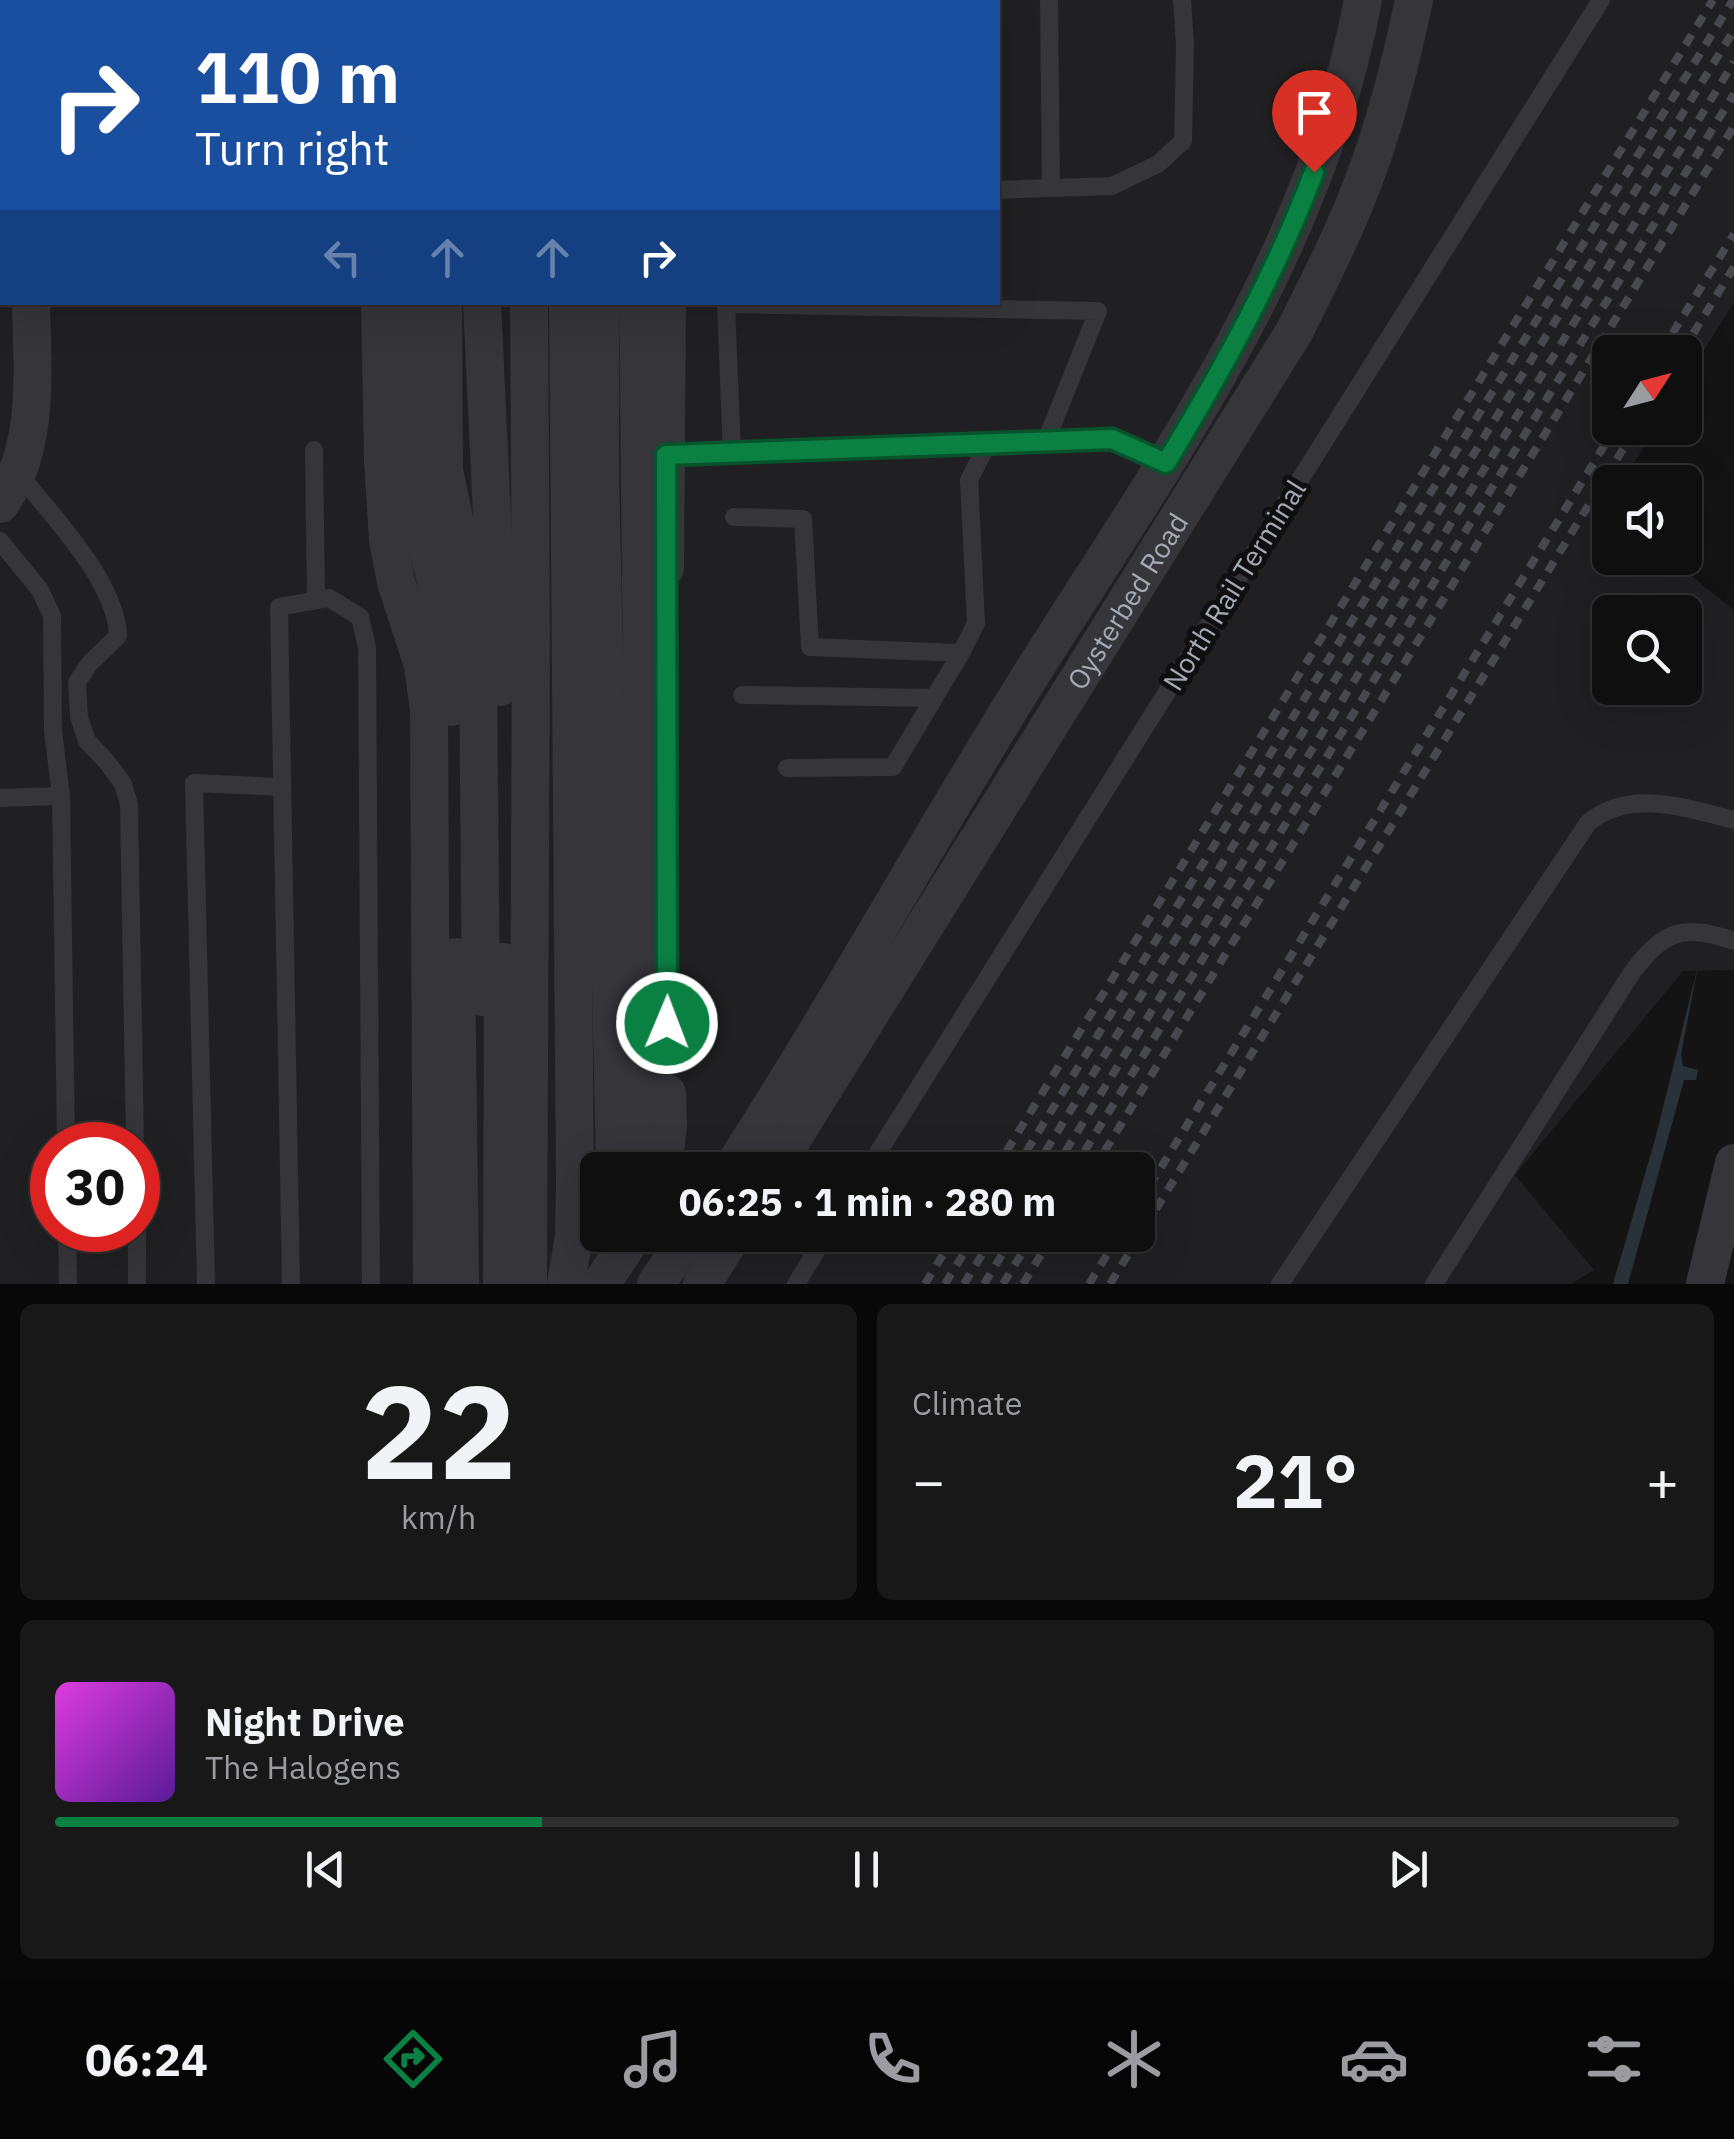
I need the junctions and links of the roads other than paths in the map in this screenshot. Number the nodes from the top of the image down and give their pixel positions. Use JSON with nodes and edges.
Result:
{"nodes":[{"id":1,"x":1049,"y":0,"type":"edge"},
{"id":2,"x":1182,"y":0,"type":"edge"},
{"id":3,"x":1363,"y":0,"type":"edge"},
{"id":4,"x":1414,"y":0,"type":"edge"},
{"id":5,"x":1601,"y":0,"type":"edge"},
{"id":6,"x":1051,"y":188,"type":"junction"},
{"id":7,"x":1000,"y":190,"type":"edge"},
{"id":8,"x":31,"y":305,"type":"edge"},
{"id":9,"x":380,"y":305,"type":"edge"},
{"id":10,"x":413,"y":305,"type":"edge"},
{"id":11,"x":442,"y":305,"type":"edge"},
{"id":12,"x":482,"y":305,"type":"edge"},
{"id":13,"x":529,"y":305,"type":"edge"},
{"id":14,"x":568,"y":305,"type":"edge"},
{"id":15,"x":600,"y":305,"type":"edge"},
{"id":16,"x":638,"y":305,"type":"edge"},
{"id":17,"x":667,"y":305,"type":"edge"},
{"id":18,"x":726,"y":305,"type":"edge"},
{"id":19,"x":788,"y":305,"type":"edge"},
{"id":20,"x":1046,"y":441,"type":"junction"},
{"id":21,"x":988,"y":443,"type":"junction"},
{"id":22,"x":314,"y":450,"type":"dead end"},
{"id":23,"x":732,"y":453,"type":"junction"},
{"id":24,"x":666,"y":455,"type":"junction"},
{"id":25,"x":1166,"y":463,"type":"junction"},
{"id":26,"x":8,"y":487,"type":"edge"},
{"id":27,"x":734,"y":517,"type":"dead end"},
{"id":28,"x":0,"y":541,"type":"edge"},
{"id":29,"x":316,"y":599,"type":"junction"},
{"id":30,"x":961,"y":653,"type":"junction"},
{"id":31,"x":742,"y":695,"type":"dead end"},
{"id":32,"x":934,"y":698,"type":"junction"},
{"id":33,"x":787,"y":768,"type":"dead end"},
{"id":34,"x":282,"y":786,"type":"junction"},
{"id":35,"x":61,"y":796,"type":"junction"},
{"id":36,"x":0,"y":798,"type":"edge"},
{"id":37,"x":1734,"y":820,"type":"edge"},
{"id":38,"x":1734,"y":942,"type":"edge"},
{"id":39,"x":66,"y":1122,"type":"edge"},
{"id":40,"x":136,"y":1122,"type":"edge"},
{"id":41,"x":614,"y":1152,"type":"edge"},
{"id":42,"x":637,"y":1152,"type":"edge"},
{"id":43,"x":665,"y":1152,"type":"edge"},
{"id":44,"x":742,"y":1152,"type":"edge"},
{"id":45,"x":784,"y":1152,"type":"edge"},
{"id":46,"x":878,"y":1152,"type":"edge"},
{"id":47,"x":1734,"y":1163,"type":"edge"},
{"id":48,"x":67,"y":1252,"type":"edge"},
{"id":49,"x":137,"y":1252,"type":"edge"},
{"id":50,"x":678,"y":1252,"type":"edge"},
{"id":51,"x":722,"y":1252,"type":"edge"},
{"id":52,"x":816,"y":1252,"type":"edge"},
{"id":53,"x":68,"y":1284,"type":"edge"},
{"id":54,"x":137,"y":1284,"type":"edge"},
{"id":55,"x":206,"y":1284,"type":"edge"},
{"id":56,"x":291,"y":1284,"type":"edge"},
{"id":57,"x":371,"y":1284,"type":"edge"},
{"id":58,"x":432,"y":1284,"type":"edge"},
{"id":59,"x":460,"y":1284,"type":"edge"},
{"id":60,"x":484,"y":1284,"type":"edge"},
{"id":61,"x":502,"y":1284,"type":"edge"},
{"id":62,"x":528,"y":1284,"type":"edge"},
{"id":63,"x":566,"y":1284,"type":"edge"},
{"id":64,"x":656,"y":1284,"type":"edge"},
{"id":65,"x":702,"y":1284,"type":"edge"},
{"id":66,"x":796,"y":1284,"type":"edge"},
{"id":67,"x":1280,"y":1284,"type":"edge"},
{"id":68,"x":1434,"y":1284,"type":"edge"},
{"id":69,"x":1706,"y":1284,"type":"edge"}],
"edges":[{"from":1,"to":6,"type":"lane"},
{"from":2,"to":6,"type":"lane"},
{"from":3,"to":25,"type":"street","name":"Oysterbed Road"},
{"from":4,"to":45,"type":"street","name":"Oysterbed Road"},
{"from":5,"to":46,"type":"lane","name":"North Rail Terminal"},
{"from":6,"to":7,"type":"lane"},
{"from":8,"to":26,"type":"street"},
{"from":9,"to":58,"type":"street"},
{"from":10,"to":59,"type":"street"},
{"from":11,"to":60,"type":"street"},
{"from":12,"to":61,"type":"street"},
{"from":13,"to":62,"type":"street"},
{"from":14,"to":63,"type":"street"},
{"from":15,"to":41,"type":"street"},
{"from":16,"to":42,"type":"street"},
{"from":17,"to":24,"type":"street"},
{"from":18,"to":23,"type":"lane"},
{"from":19,"to":20,"type":"lane"},
{"from":20,"to":21,"type":"lane"},
{"from":20,"to":25,"type":"lane"},
{"from":21,"to":23,"type":"lane"},
{"from":21,"to":30,"type":"lane"},
{"from":22,"to":29,"type":"lane"},
{"from":23,"to":24,"type":"lane"},
{"from":24,"to":43,"type":"street"},
{"from":25,"to":44,"type":"street","name":"Oysterbed Road"},
{"from":26,"to":40,"type":"lane"},
{"from":27,"to":30,"type":"lane"},
{"from":28,"to":35,"type":"lane"},
{"from":29,"to":34,"type":"lane"},
{"from":29,"to":57,"type":"lane"},
{"from":30,"to":32,"type":"lane"},
{"from":31,"to":32,"type":"lane"},
{"from":32,"to":33,"type":"lane"},
{"from":34,"to":55,"type":"lane"},
{"from":34,"to":56,"type":"lane"},
{"from":35,"to":36,"type":"lane"},
{"from":35,"to":39,"type":"lane"},
{"from":37,"to":67,"type":"lane"},
{"from":38,"to":68,"type":"lane"},
{"from":47,"to":69,"type":"street"},
{"from":48,"to":53,"type":"lane"},
{"from":49,"to":54,"type":"lane"},
{"from":50,"to":64,"type":"street"},
{"from":51,"to":65,"type":"street"},
{"from":52,"to":66,"type":"lane"}]}
